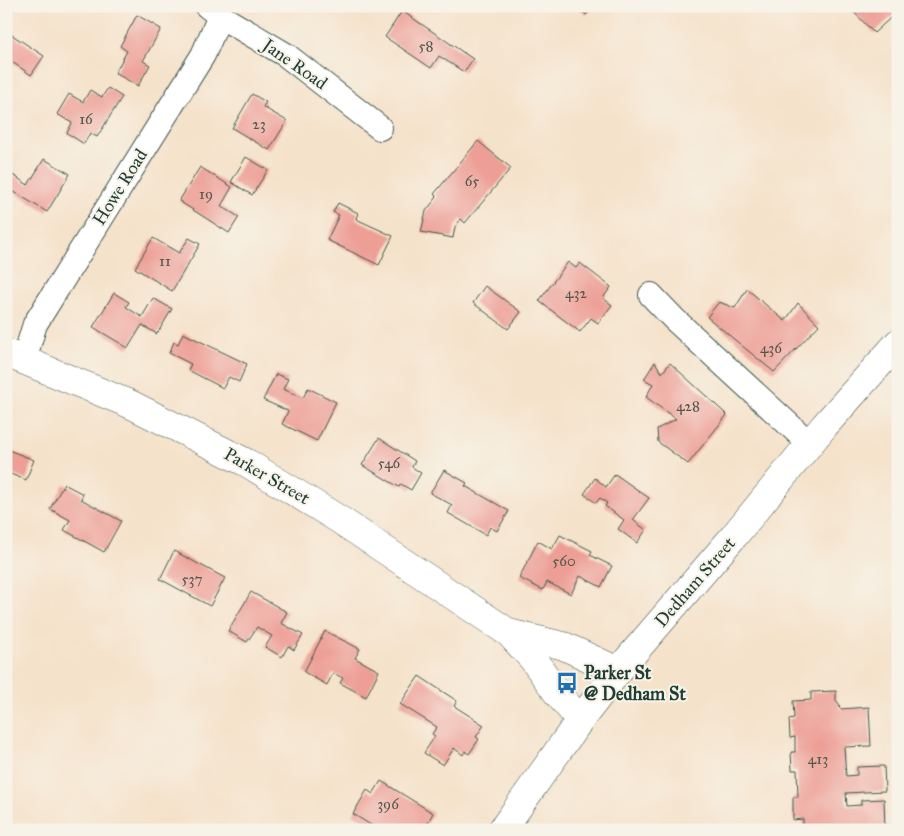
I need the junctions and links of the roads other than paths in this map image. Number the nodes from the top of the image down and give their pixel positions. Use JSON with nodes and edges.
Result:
{"nodes":[{"id":1,"x":214,"y":11,"type":"edge"},
{"id":2,"x":380,"y":128,"type":"dead end"},
{"id":3,"x":651,"y":295,"type":"dead end"},
{"id":4,"x":898,"y":343,"type":"edge"},
{"id":5,"x":15,"y":357,"type":"edge"},
{"id":6,"x":810,"y":444,"type":"junction"},
{"id":7,"x":509,"y":633,"type":"junction"},
{"id":8,"x":618,"y":671,"type":"junction"},
{"id":9,"x":580,"y":720,"type":"junction"},
{"id":10,"x":502,"y":830,"type":"edge"}],
"edges":[{"from":1,"to":2,"type":"street","name":"Jane Road"},
{"from":1,"to":5,"type":"street","name":"Howe Road"},
{"from":3,"to":6,"type":"street"},
{"from":4,"to":6,"type":"main road","name":"Dedham Street"},
{"from":5,"to":7,"type":"main road","name":"Parker Street"},
{"from":6,"to":8,"type":"main road","name":"Dedham Street"},
{"from":7,"to":8,"type":"main road","name":"Parker Street"},
{"from":7,"to":9,"type":"main road","name":"Parker Street"},
{"from":8,"to":9,"type":"main road","name":"Dedham Street"},
{"from":9,"to":10,"type":"main road","name":"Dedham Street"}]}
